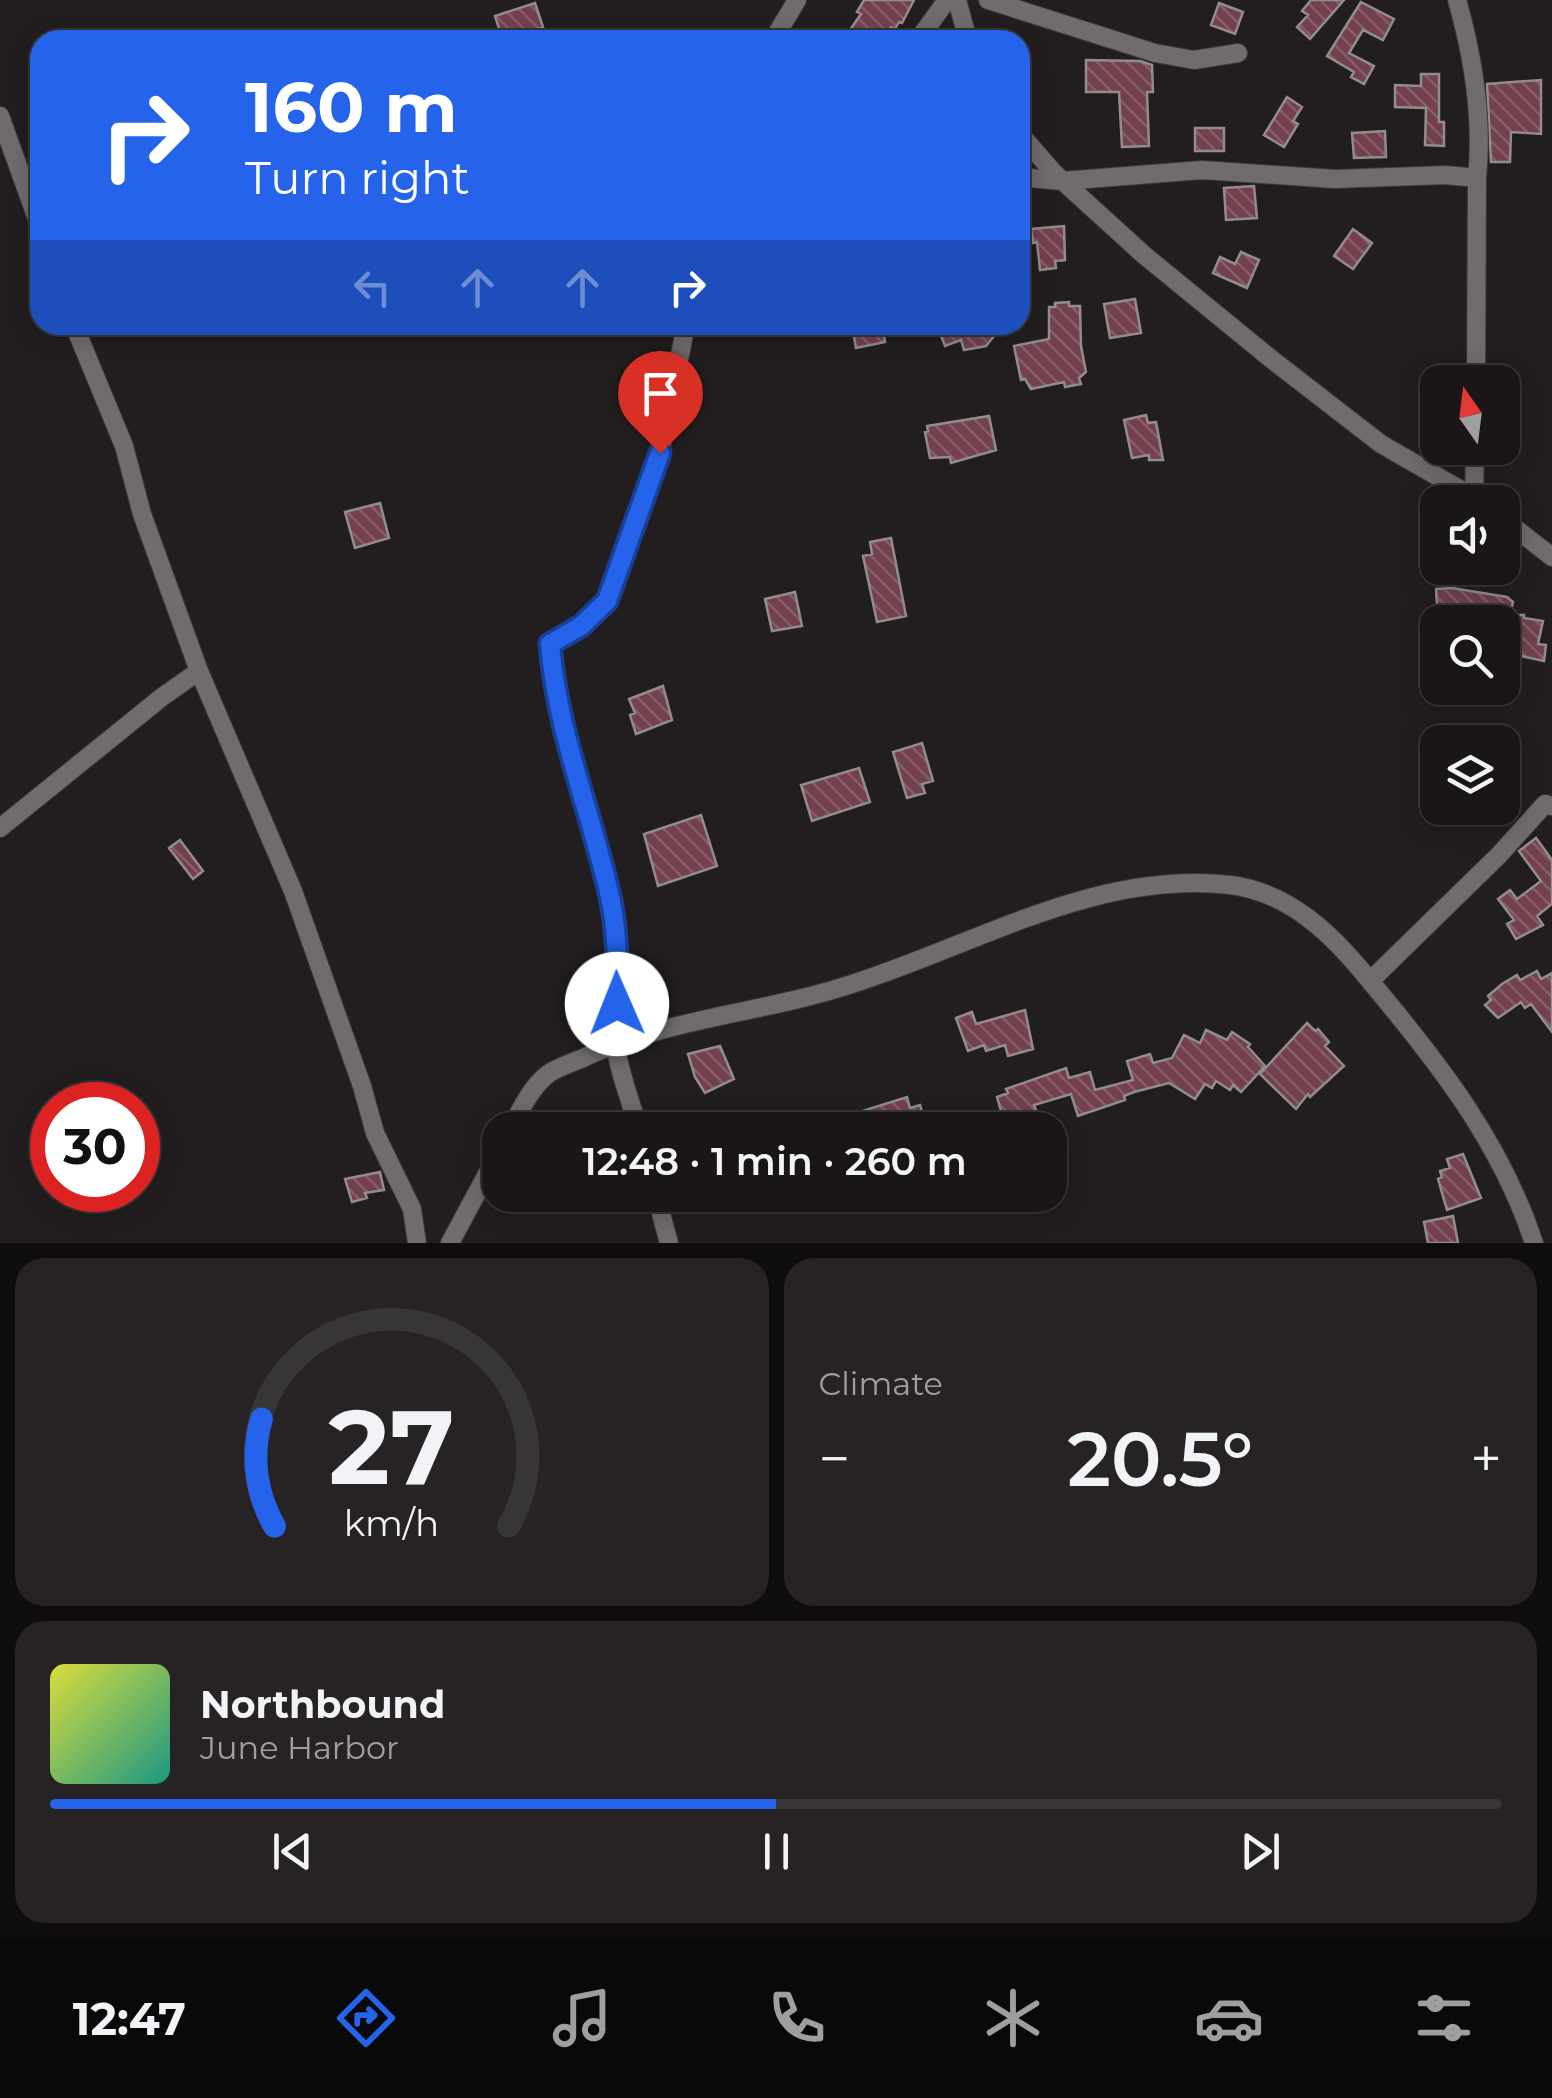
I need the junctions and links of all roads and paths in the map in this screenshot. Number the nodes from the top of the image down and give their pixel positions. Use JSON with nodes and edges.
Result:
{"nodes":[{"id":1,"x":797,"y":0,"type":"edge"},
{"id":2,"x":947,"y":0,"type":"edge"},
{"id":3,"x":957,"y":0,"type":"edge"},
{"id":4,"x":988,"y":0,"type":"edge"},
{"id":5,"x":1457,"y":0,"type":"edge"},
{"id":6,"x":780,"y":30,"type":"edge"},
{"id":7,"x":925,"y":30,"type":"edge"},
{"id":8,"x":965,"y":30,"type":"edge"},
{"id":9,"x":1238,"y":53,"type":"dead end"},
{"id":10,"x":0,"y":116,"type":"edge"},
{"id":11,"x":1030,"y":145,"type":"edge"},
{"id":12,"x":1030,"y":178,"type":"edge"},
{"id":13,"x":1477,"y":178,"type":"junction"},
{"id":14,"x":1062,"y":181,"type":"junction"},
{"id":15,"x":30,"y":199,"type":"edge"},
{"id":16,"x":78,"y":335,"type":"edge"},
{"id":17,"x":684,"y":335,"type":"edge"},
{"id":18,"x":1476,"y":365,"type":"edge"},
{"id":19,"x":1453,"y":485,"type":"edge"},
{"id":20,"x":1520,"y":532,"type":"edge"},
{"id":21,"x":1552,"y":557,"type":"edge"},
{"id":22,"x":200,"y":671,"type":"junction"},
{"id":23,"x":1550,"y":801,"type":"edge"},
{"id":24,"x":0,"y":828,"type":"edge"},
{"id":25,"x":1370,"y":981,"type":"junction"},
{"id":26,"x":616,"y":1042,"type":"junction"},
{"id":27,"x":519,"y":1112,"type":"edge"},
{"id":28,"x":634,"y":1112,"type":"edge"},
{"id":29,"x":482,"y":1183,"type":"edge"},
{"id":30,"x":661,"y":1212,"type":"edge"},
{"id":31,"x":417,"y":1243,"type":"edge"},
{"id":32,"x":450,"y":1243,"type":"edge"},
{"id":33,"x":669,"y":1243,"type":"edge"},
{"id":34,"x":1534,"y":1243,"type":"edge"}],
"edges":[{"from":1,"to":6,"type":"street"},
{"from":2,"to":7,"type":"street"},
{"from":3,"to":8,"type":"street"},
{"from":4,"to":9,"type":"street"},
{"from":5,"to":13,"type":"street"},
{"from":10,"to":15,"type":"street"},
{"from":11,"to":14,"type":"street"},
{"from":12,"to":14,"type":"street"},
{"from":13,"to":14,"type":"street"},
{"from":13,"to":18,"type":"street"},
{"from":14,"to":19,"type":"street"},
{"from":16,"to":22,"type":"street"},
{"from":17,"to":26,"type":"street"},
{"from":20,"to":21,"type":"street"},
{"from":22,"to":24,"type":"street"},
{"from":22,"to":31,"type":"street"},
{"from":23,"to":25,"type":"street"},
{"from":25,"to":26,"type":"street"},
{"from":25,"to":34,"type":"street"},
{"from":26,"to":27,"type":"street"},
{"from":26,"to":28,"type":"street"},
{"from":29,"to":32,"type":"street"},
{"from":30,"to":33,"type":"street"}]}
